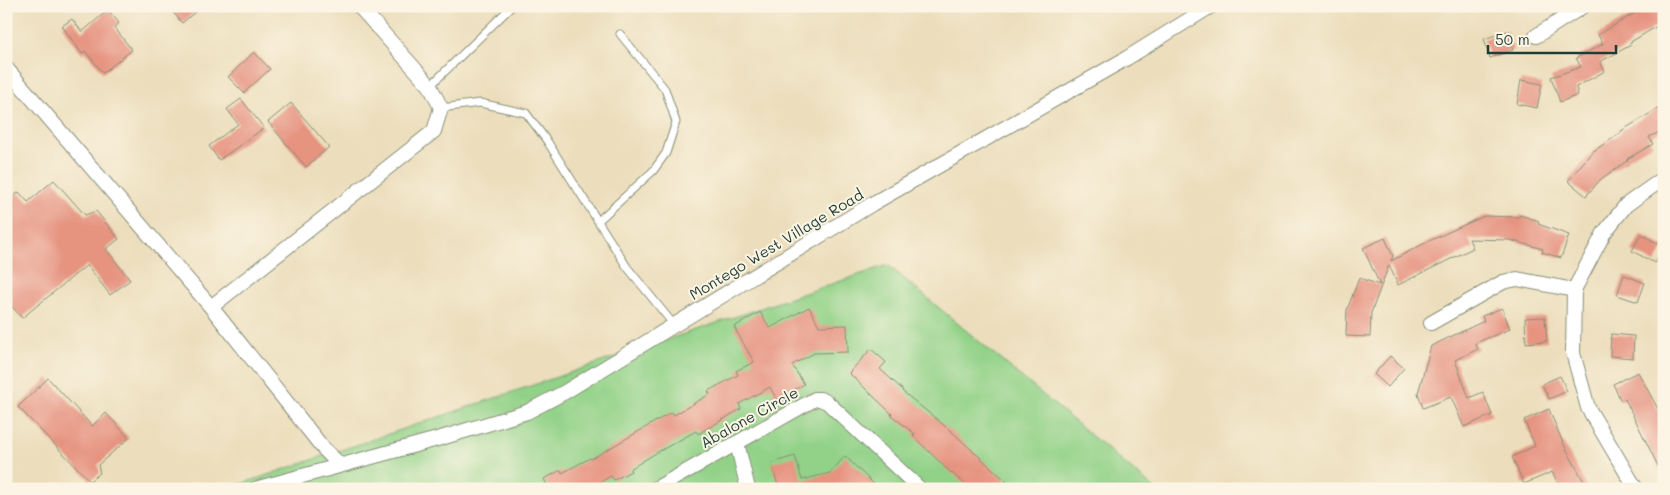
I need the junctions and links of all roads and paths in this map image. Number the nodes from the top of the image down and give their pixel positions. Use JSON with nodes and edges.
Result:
{"nodes":[{"id":1,"x":359,"y":6,"type":"edge"},
{"id":2,"x":512,"y":6,"type":"edge"},
{"id":3,"x":1211,"y":6,"type":"edge"},
{"id":4,"x":1584,"y":6,"type":"edge"},
{"id":5,"x":620,"y":34,"type":"dead end"},
{"id":6,"x":1536,"y":36,"type":"dead end"},
{"id":7,"x":6,"y":68,"type":"edge"},
{"id":8,"x":430,"y":86,"type":"junction"},
{"id":9,"x":441,"y":108,"type":"junction"},
{"id":10,"x":1664,"y":178,"type":"edge"},
{"id":11,"x":598,"y":220,"type":"junction"},
{"id":12,"x":1574,"y":290,"type":"junction"},
{"id":13,"x":211,"y":307,"type":"junction"},
{"id":14,"x":1431,"y":323,"type":"dead end"},
{"id":15,"x":674,"y":325,"type":"junction"},
{"id":16,"x":737,"y":443,"type":"junction"},
{"id":17,"x":340,"y":465,"type":"junction"},
{"id":18,"x":255,"y":489,"type":"edge"},
{"id":19,"x":655,"y":489,"type":"edge"},
{"id":20,"x":748,"y":489,"type":"edge"},
{"id":21,"x":920,"y":489,"type":"edge"},
{"id":22,"x":1636,"y":489,"type":"edge"}],
"edges":[{"from":1,"to":8,"type":"street"},
{"from":2,"to":8,"type":"lane"},
{"from":3,"to":15,"type":"street","name":"Montego West Village Road"},
{"from":4,"to":6,"type":"street"},
{"from":5,"to":11,"type":"lane"},
{"from":7,"to":13,"type":"street"},
{"from":8,"to":9,"type":"street"},
{"from":9,"to":11,"type":"lane"},
{"from":9,"to":13,"type":"street"},
{"from":10,"to":12,"type":"street"},
{"from":11,"to":15,"type":"lane"},
{"from":12,"to":14,"type":"street"},
{"from":12,"to":22,"type":"street"},
{"from":13,"to":17,"type":"street"},
{"from":15,"to":17,"type":"street","name":"Montego West Village Road"},
{"from":16,"to":19,"type":"street","name":"Abalone Circle"},
{"from":16,"to":20,"type":"street"},
{"from":16,"to":21,"type":"street","name":"Abalone Circle"},
{"from":17,"to":18,"type":"street","name":"Montego West Village Road"}]}
